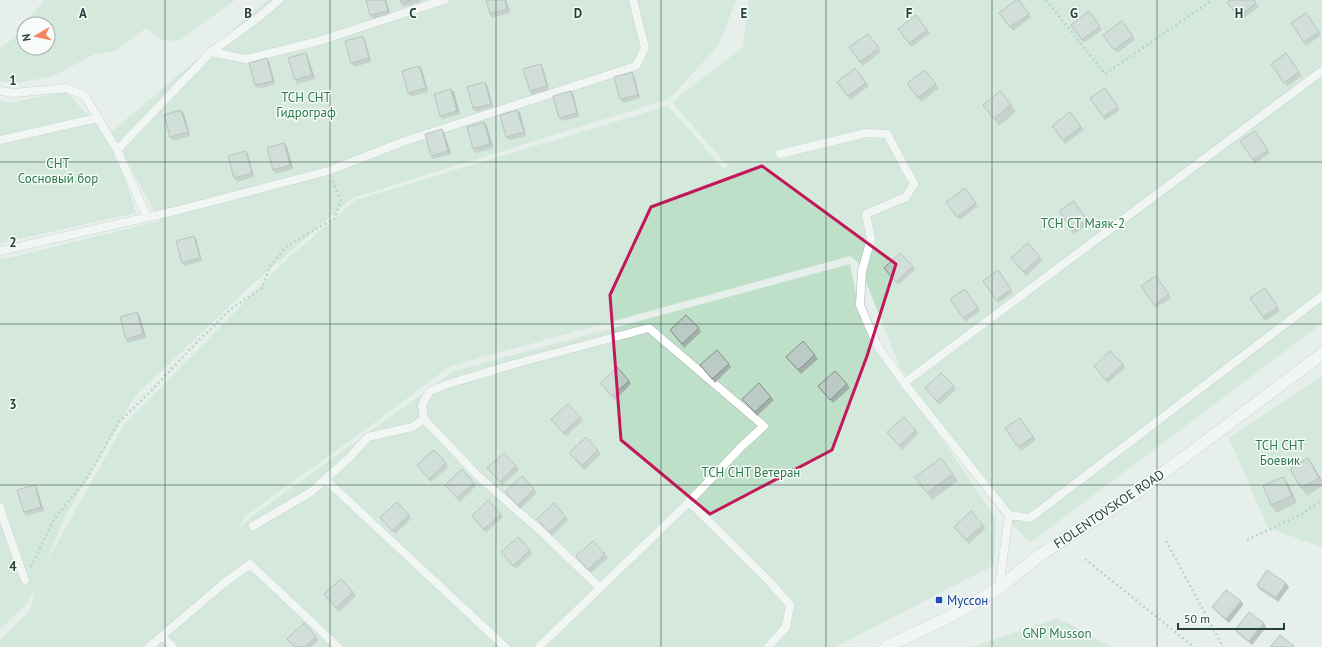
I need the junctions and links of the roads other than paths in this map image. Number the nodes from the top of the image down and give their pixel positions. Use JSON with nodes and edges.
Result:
{"nodes":[{"id":1,"x":279,"y":0,"type":"edge"},
{"id":2,"x":444,"y":0,"type":"edge"},
{"id":3,"x":633,"y":0,"type":"edge"},
{"id":4,"x":210,"y":52,"type":"junction"},
{"id":5,"x":1322,"y":71,"type":"edge"},
{"id":6,"x":0,"y":91,"type":"edge"},
{"id":7,"x":97,"y":118,"type":"junction"},
{"id":8,"x":0,"y":140,"type":"edge"},
{"id":9,"x":118,"y":150,"type":"junction"},
{"id":10,"x":780,"y":154,"type":"dead end"},
{"id":11,"x":147,"y":217,"type":"junction"},
{"id":12,"x":0,"y":251,"type":"edge"},
{"id":13,"x":1322,"y":296,"type":"edge"},
{"id":14,"x":1322,"y":354,"type":"edge"},
{"id":15,"x":904,"y":383,"type":"junction"},
{"id":16,"x":424,"y":419,"type":"junction"},
{"id":17,"x":325,"y":479,"type":"junction"},
{"id":18,"x":689,"y":502,"type":"junction"},
{"id":19,"x":0,"y":507,"type":"edge"},
{"id":20,"x":1009,"y":515,"type":"junction"},
{"id":21,"x":253,"y":526,"type":"dead end"},
{"id":22,"x":25,"y":580,"type":"road end"},
{"id":23,"x":600,"y":588,"type":"junction"},
{"id":24,"x":999,"y":588,"type":"junction"},
{"id":25,"x":162,"y":636,"type":"junction"},
{"id":26,"x":150,"y":647,"type":"edge"},
{"id":27,"x":173,"y":647,"type":"edge"},
{"id":28,"x":338,"y":647,"type":"edge"},
{"id":29,"x":505,"y":647,"type":"edge"},
{"id":30,"x":539,"y":647,"type":"edge"},
{"id":31,"x":768,"y":647,"type":"edge"},
{"id":32,"x":886,"y":647,"type":"edge"}],
"edges":[{"from":1,"to":4,"type":"lane"},
{"from":2,"to":4,"type":"lane"},
{"from":3,"to":11,"type":"lane"},
{"from":4,"to":9,"type":"lane"},
{"from":5,"to":15,"type":"lane"},
{"from":6,"to":7,"type":"lane"},
{"from":7,"to":8,"type":"lane"},
{"from":7,"to":9,"type":"lane"},
{"from":9,"to":11,"type":"lane"},
{"from":10,"to":15,"type":"lane"},
{"from":11,"to":12,"type":"lane"},
{"from":13,"to":20,"type":"lane"},
{"from":14,"to":24,"type":"main road","name":"FIOLENTOVSKOE ROAD"},
{"from":15,"to":20,"type":"lane"},
{"from":16,"to":17,"type":"lane"},
{"from":16,"to":18,"type":"lane"},
{"from":16,"to":23,"type":"lane"},
{"from":17,"to":21,"type":"lane"},
{"from":17,"to":29,"type":"lane"},
{"from":18,"to":23,"type":"lane"},
{"from":18,"to":31,"type":"lane"},
{"from":19,"to":22,"type":"lane"},
{"from":20,"to":24,"type":"lane"},
{"from":23,"to":30,"type":"lane"},
{"from":24,"to":32,"type":"main road","name":"FIOLENTOVSKOE ROAD"},
{"from":25,"to":26,"type":"lane"},
{"from":25,"to":27,"type":"lane"},
{"from":25,"to":28,"type":"lane"}]}
